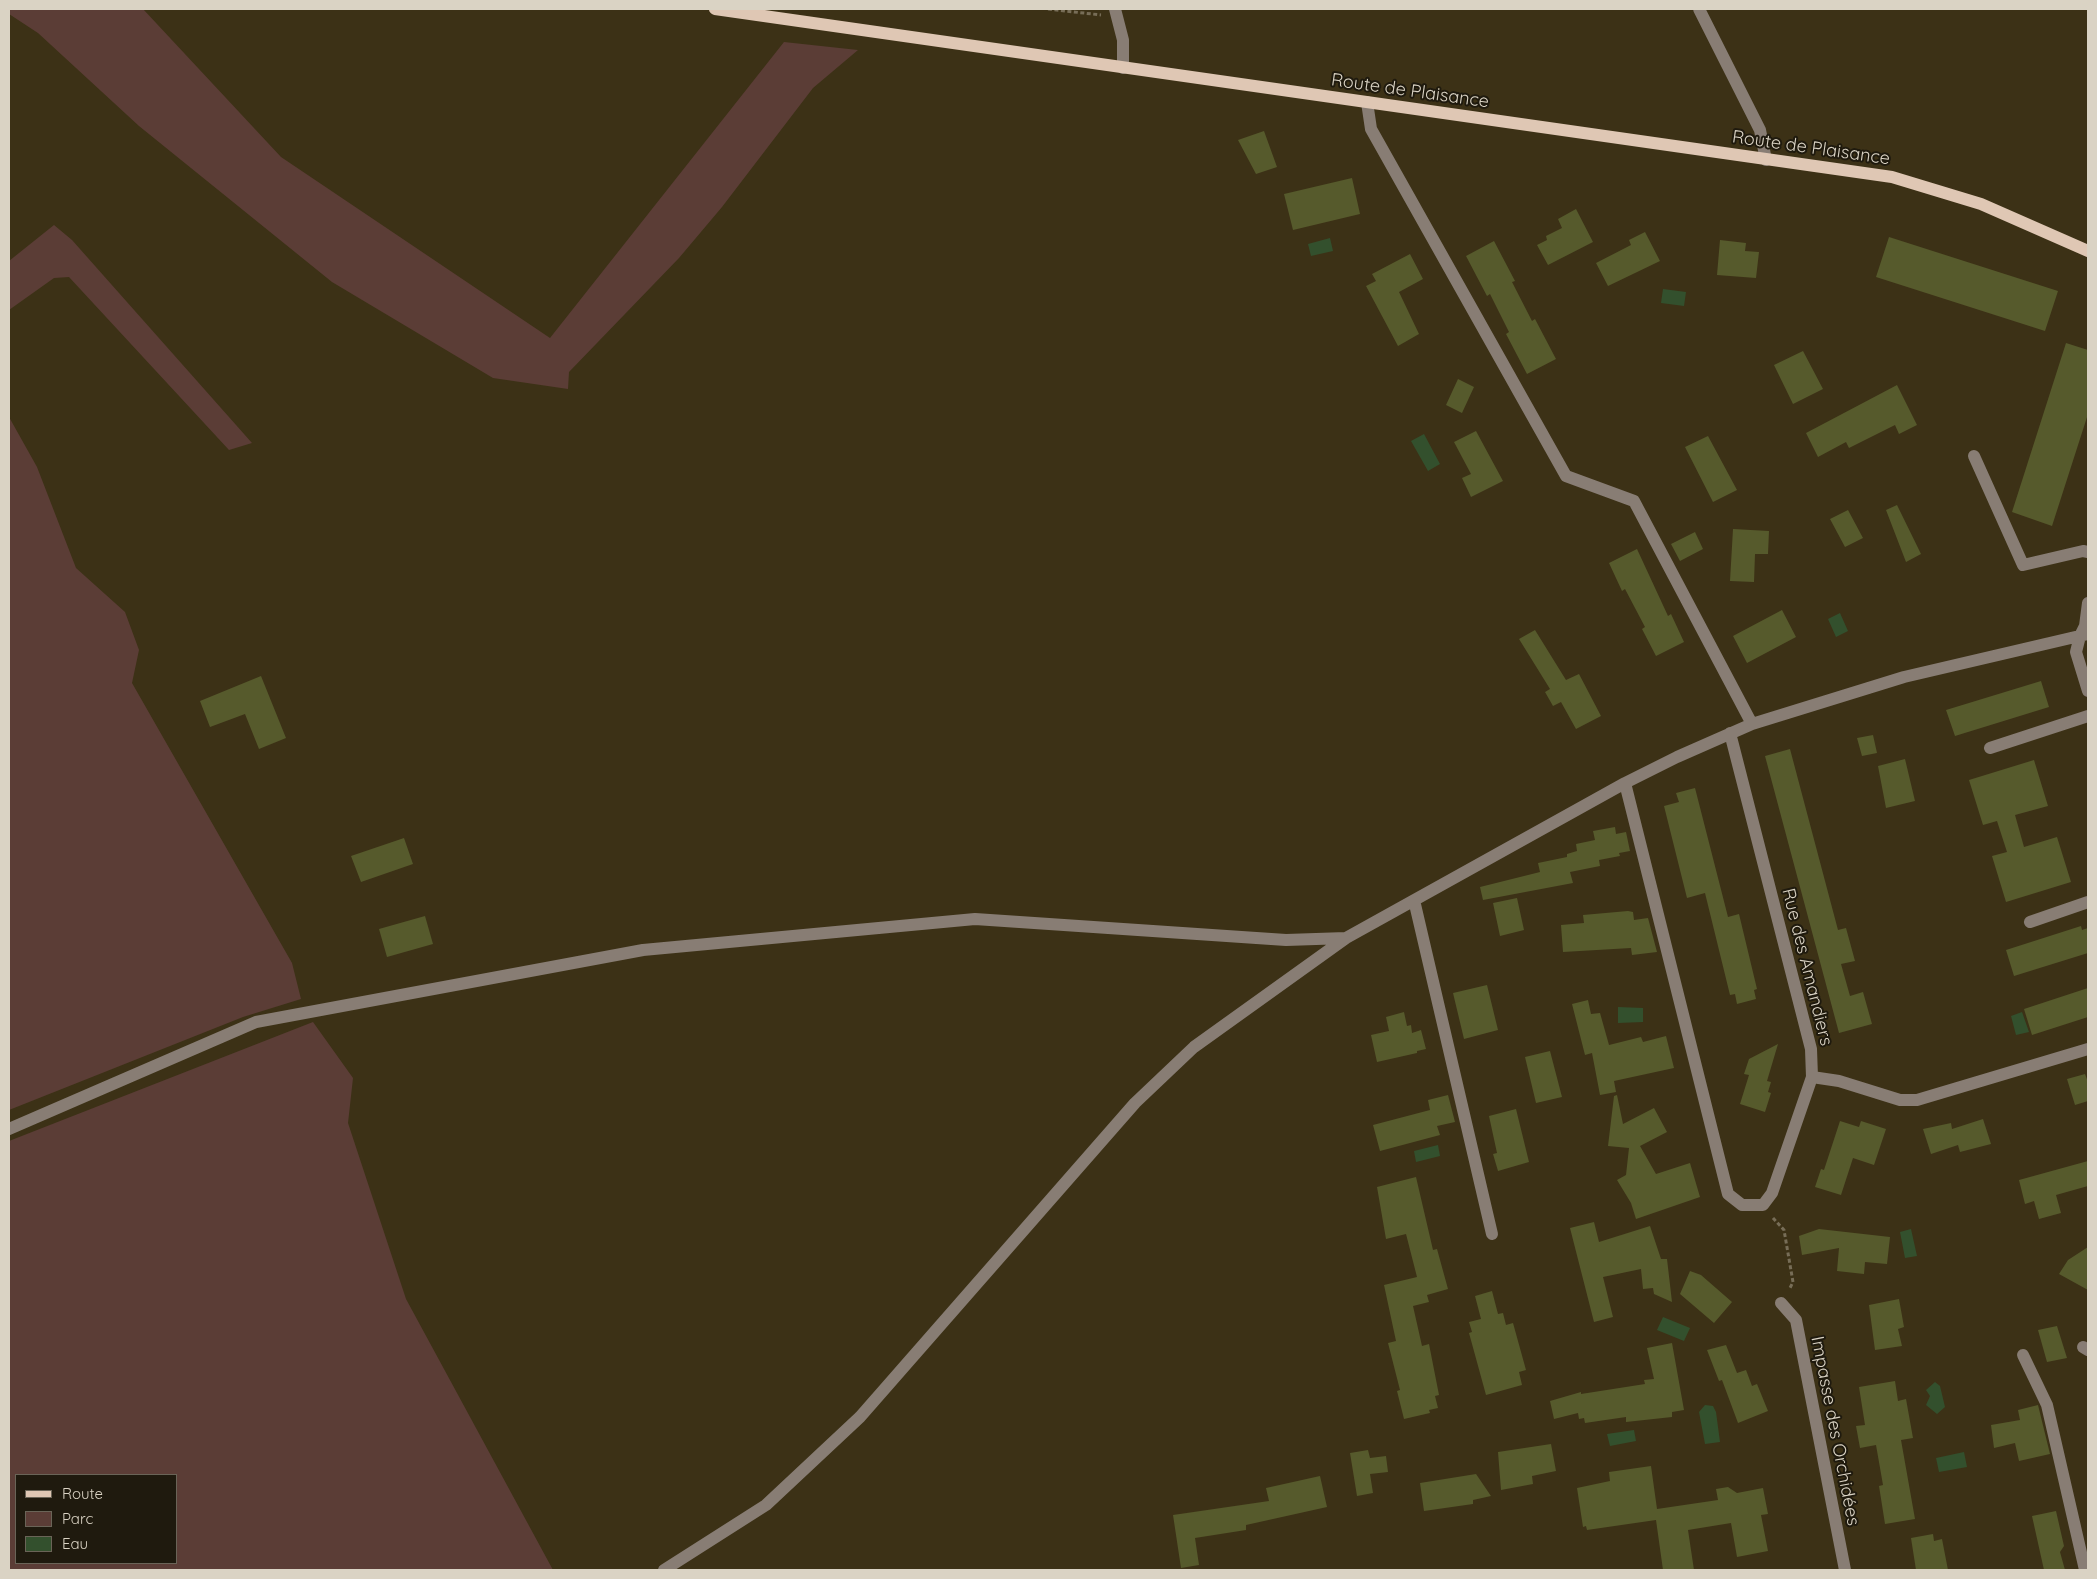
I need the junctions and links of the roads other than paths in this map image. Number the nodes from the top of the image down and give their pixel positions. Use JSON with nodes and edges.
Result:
{"nodes":[{"id":1,"x":715,"y":9,"type":"edge"},
{"id":2,"x":1699,"y":9,"type":"edge"},
{"id":3,"x":1116,"y":13,"type":"edge"},
{"id":4,"x":1123,"y":68,"type":"junction"},
{"id":5,"x":1367,"y":102,"type":"junction"},
{"id":6,"x":1766,"y":160,"type":"junction"},
{"id":7,"x":2088,"y":251,"type":"edge"},
{"id":8,"x":1974,"y":456,"type":"dead end"},
{"id":9,"x":2088,"y":552,"type":"edge"},
{"id":10,"x":2088,"y":603,"type":"edge"},
{"id":11,"x":2084,"y":635,"type":"edge"},
{"id":12,"x":2088,"y":691,"type":"edge"},
{"id":13,"x":2088,"y":716,"type":"edge"},
{"id":14,"x":1752,"y":724,"type":"junction"},
{"id":15,"x":1730,"y":734,"type":"junction"},
{"id":16,"x":1990,"y":748,"type":"dead end"},
{"id":17,"x":1625,"y":783,"type":"junction"},
{"id":18,"x":1414,"y":900,"type":"junction"},
{"id":19,"x":2088,"y":902,"type":"edge"},
{"id":20,"x":2030,"y":922,"type":"dead end"},
{"id":21,"x":1346,"y":938,"type":"junction"},
{"id":22,"x":2088,"y":1048,"type":"edge"},
{"id":23,"x":1812,"y":1077,"type":"junction"},
{"id":24,"x":9,"y":1129,"type":"edge"},
{"id":25,"x":1492,"y":1234,"type":"dead end"},
{"id":26,"x":1781,"y":1303,"type":"road end"},
{"id":27,"x":2023,"y":1355,"type":"dead end"},
{"id":28,"x":664,"y":1570,"type":"edge"},
{"id":29,"x":1845,"y":1570,"type":"edge"},
{"id":30,"x":2085,"y":1570,"type":"edge"}],
"edges":[{"from":1,"to":4,"type":"main road","name":"Route de Plaisance"},
{"from":2,"to":6,"type":"street"},
{"from":3,"to":4,"type":"street"},
{"from":4,"to":5,"type":"main road","name":"Route de Plaisance"},
{"from":5,"to":6,"type":"main road","name":"Route de Plaisance"},
{"from":5,"to":14,"type":"street"},
{"from":6,"to":7,"type":"main road","name":"Route de Plaisance"},
{"from":8,"to":9,"type":"street"},
{"from":10,"to":11,"type":"street"},
{"from":11,"to":12,"type":"street"},
{"from":11,"to":14,"type":"street"},
{"from":13,"to":16,"type":"street"},
{"from":14,"to":15,"type":"street"},
{"from":15,"to":17,"type":"street"},
{"from":15,"to":23,"type":"street","name":"Rue des Amandiers"},
{"from":17,"to":18,"type":"street"},
{"from":17,"to":23,"type":"street"},
{"from":18,"to":21,"type":"street"},
{"from":18,"to":25,"type":"street"},
{"from":19,"to":20,"type":"street"},
{"from":21,"to":24,"type":"street"},
{"from":21,"to":28,"type":"street"},
{"from":22,"to":23,"type":"street"},
{"from":26,"to":29,"type":"street","name":"Impasse des Orchidées"},
{"from":27,"to":30,"type":"street"}]}
